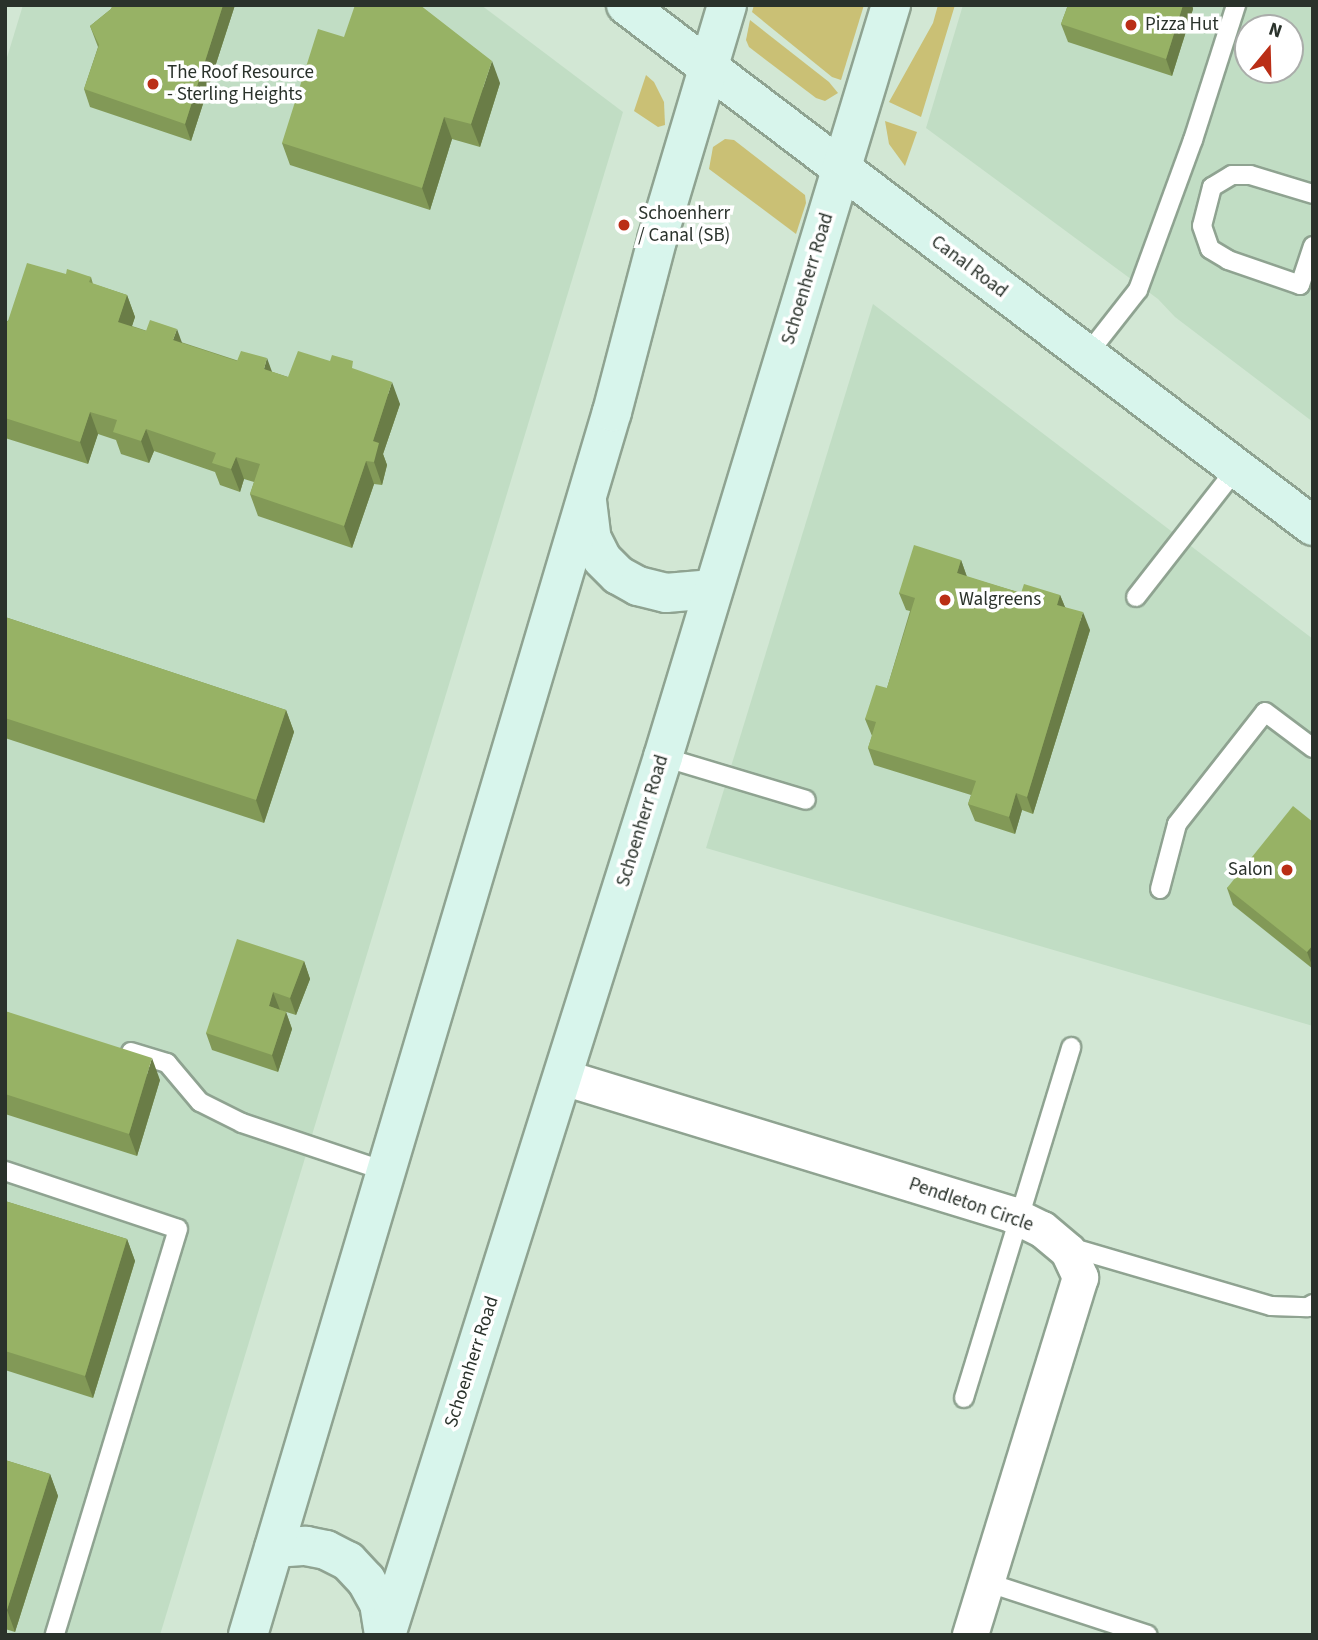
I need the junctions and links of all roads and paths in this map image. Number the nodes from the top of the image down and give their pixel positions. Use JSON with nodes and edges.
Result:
{"nodes":[{"id":1,"x":626,"y":5,"type":"edge"},
{"id":2,"x":727,"y":5,"type":"edge"},
{"id":3,"x":891,"y":5,"type":"edge"},
{"id":4,"x":1236,"y":5,"type":"edge"},
{"id":5,"x":708,"y":69,"type":"junction"},
{"id":6,"x":842,"y":169,"type":"junction"},
{"id":7,"x":1313,"y":194,"type":"edge"},
{"id":8,"x":1313,"y":246,"type":"edge"},
{"id":9,"x":1086,"y":355,"type":"junction"},
{"id":10,"x":1236,"y":469,"type":"junction"},
{"id":11,"x":586,"y":499,"type":"junction"},
{"id":12,"x":1313,"y":526,"type":"edge"},
{"id":13,"x":713,"y":589,"type":"junction"},
{"id":14,"x":1136,"y":597,"type":"dead end"},
{"id":15,"x":1313,"y":748,"type":"edge"},
{"id":16,"x":663,"y":757,"type":"junction"},
{"id":17,"x":806,"y":800,"type":"dead end"},
{"id":18,"x":1160,"y":889,"type":"dead end"},
{"id":19,"x":1071,"y":1047,"type":"dead end"},
{"id":20,"x":119,"y":1048,"type":"edge"},
{"id":21,"x":563,"y":1077,"type":"junction"},
{"id":22,"x":5,"y":1171,"type":"edge"},
{"id":23,"x":385,"y":1171,"type":"junction"},
{"id":24,"x":1020,"y":1219,"type":"junction"},
{"id":25,"x":1060,"y":1244,"type":"junction"},
{"id":26,"x":1313,"y":1304,"type":"edge"},
{"id":27,"x":964,"y":1398,"type":"dead end"},
{"id":28,"x":274,"y":1548,"type":"junction"},
{"id":29,"x":986,"y":1582,"type":"junction"},
{"id":30,"x":55,"y":1635,"type":"edge"},
{"id":31,"x":247,"y":1635,"type":"edge"},
{"id":32,"x":385,"y":1635,"type":"edge"},
{"id":33,"x":970,"y":1635,"type":"edge"},
{"id":34,"x":1148,"y":1635,"type":"edge"}],
"edges":[{"from":1,"to":5,"type":"main road","name":"Canal Road"},
{"from":2,"to":5,"type":"main road"},
{"from":3,"to":6,"type":"main road","name":"Schoenherr Road"},
{"from":4,"to":9,"type":"lane"},
{"from":5,"to":6,"type":"main road","name":"Canal Road"},
{"from":5,"to":11,"type":"main road"},
{"from":6,"to":9,"type":"main road","name":"Canal Road"},
{"from":6,"to":13,"type":"main road","name":"Schoenherr Road"},
{"from":7,"to":8,"type":"lane"},
{"from":9,"to":10,"type":"main road","name":"Canal Road"},
{"from":10,"to":12,"type":"main road","name":"Canal Road"},
{"from":10,"to":14,"type":"lane"},
{"from":11,"to":13,"type":"main road"},
{"from":11,"to":23,"type":"main road"},
{"from":13,"to":16,"type":"main road","name":"Schoenherr Road"},
{"from":15,"to":18,"type":"lane"},
{"from":16,"to":17,"type":"lane"},
{"from":16,"to":21,"type":"main road","name":"Schoenherr Road"},
{"from":19,"to":24,"type":"lane"},
{"from":20,"to":23,"type":"lane"},
{"from":21,"to":24,"type":"street","name":"Pendleton Circle"},
{"from":21,"to":32,"type":"main road","name":"Schoenherr Road"},
{"from":22,"to":30,"type":"lane"},
{"from":23,"to":28,"type":"main road"},
{"from":24,"to":25,"type":"street","name":"Pendleton Circle"},
{"from":24,"to":27,"type":"lane"},
{"from":25,"to":26,"type":"lane"},
{"from":25,"to":29,"type":"street","name":"Pendleton Circle"},
{"from":28,"to":31,"type":"main road"},
{"from":28,"to":32,"type":"main road"},
{"from":29,"to":33,"type":"street","name":"Pendleton Circle"},
{"from":29,"to":34,"type":"lane"}]}
